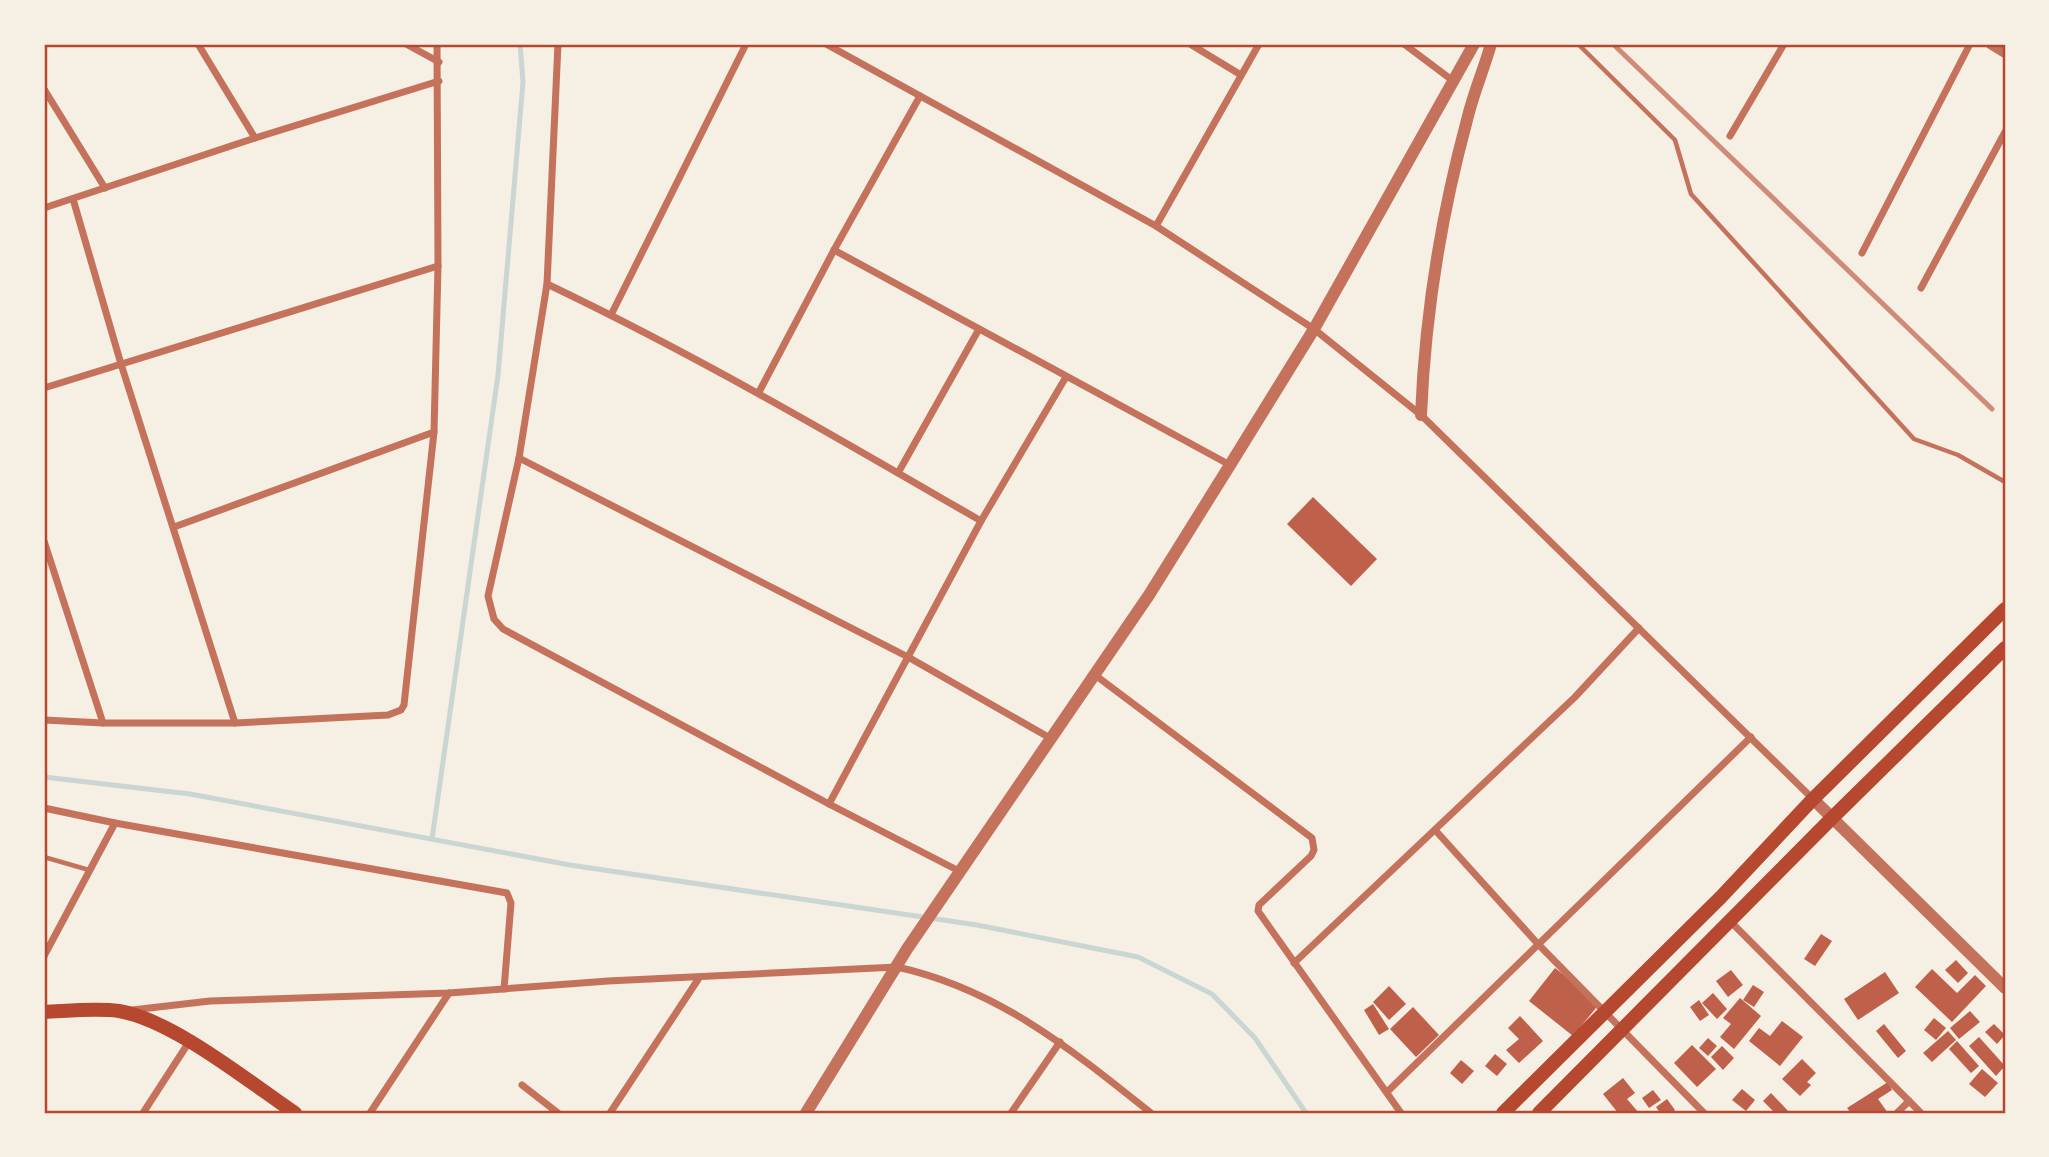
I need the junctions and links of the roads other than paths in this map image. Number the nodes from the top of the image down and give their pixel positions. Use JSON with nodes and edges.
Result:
{"nodes":[{"id":1,"x":198,"y":44,"type":"edge"},
{"id":2,"x":407,"y":44,"type":"edge"},
{"id":3,"x":437,"y":44,"type":"edge"},
{"id":4,"x":558,"y":44,"type":"edge"},
{"id":5,"x":746,"y":44,"type":"edge"},
{"id":6,"x":826,"y":44,"type":"edge"},
{"id":7,"x":1190,"y":44,"type":"edge"},
{"id":8,"x":1259,"y":44,"type":"edge"},
{"id":9,"x":1404,"y":44,"type":"edge"},
{"id":10,"x":1474,"y":44,"type":"edge"},
{"id":11,"x":1491,"y":44,"type":"edge"},
{"id":12,"x":1578,"y":44,"type":"edge"},
{"id":13,"x":1784,"y":44,"type":"edge"},
{"id":14,"x":1970,"y":44,"type":"edge"},
{"id":15,"x":1992,"y":44,"type":"edge"},
{"id":16,"x":2005,"y":52,"type":"edge"},
{"id":17,"x":439,"y":62,"type":"junction"},
{"id":18,"x":1241,"y":75,"type":"junction"},
{"id":19,"x":1452,"y":80,"type":"junction"},
{"id":20,"x":439,"y":82,"type":"junction"},
{"id":21,"x":44,"y":89,"type":"edge"},
{"id":22,"x":920,"y":96,"type":"junction"},
{"id":23,"x":2005,"y":132,"type":"edge"},
{"id":24,"x":1730,"y":136,"type":"dead end"},
{"id":25,"x":255,"y":138,"type":"junction"},
{"id":26,"x":105,"y":188,"type":"junction"},
{"id":27,"x":73,"y":199,"type":"junction"},
{"id":28,"x":44,"y":208,"type":"edge"},
{"id":29,"x":1156,"y":226,"type":"junction"},
{"id":30,"x":834,"y":250,"type":"junction"},
{"id":31,"x":1862,"y":253,"type":"dead end"},
{"id":32,"x":438,"y":266,"type":"junction"},
{"id":33,"x":547,"y":284,"type":"junction"},
{"id":34,"x":1921,"y":288,"type":"dead end"},
{"id":35,"x":611,"y":315,"type":"junction"},
{"id":36,"x":979,"y":329,"type":"junction"},
{"id":37,"x":1314,"y":329,"type":"junction"},
{"id":38,"x":121,"y":364,"type":"junction"},
{"id":39,"x":1066,"y":377,"type":"junction"},
{"id":40,"x":44,"y":388,"type":"edge"},
{"id":41,"x":759,"y":393,"type":"junction"},
{"id":42,"x":1421,"y":415,"type":"junction"},
{"id":43,"x":433,"y":432,"type":"junction"},
{"id":44,"x":519,"y":458,"type":"junction"},
{"id":45,"x":1230,"y":465,"type":"junction"},
{"id":46,"x":898,"y":473,"type":"junction"},
{"id":47,"x":2005,"y":482,"type":"edge"},
{"id":48,"x":981,"y":521,"type":"junction"},
{"id":49,"x":174,"y":527,"type":"junction"},
{"id":50,"x":44,"y":541,"type":"edge"},
{"id":51,"x":47,"y":563,"type":"edge"},
{"id":52,"x":2005,"y":609,"type":"edge"},
{"id":53,"x":1639,"y":628,"type":"junction"},
{"id":54,"x":2005,"y":648,"type":"edge"},
{"id":55,"x":908,"y":657,"type":"junction"},
{"id":56,"x":1095,"y":675,"type":"junction"},
{"id":57,"x":44,"y":720,"type":"edge"},
{"id":58,"x":103,"y":723,"type":"junction"},
{"id":59,"x":235,"y":723,"type":"junction"},
{"id":60,"x":1751,"y":737,"type":"junction"},
{"id":61,"x":1050,"y":738,"type":"junction"},
{"id":62,"x":1812,"y":799,"type":"junction"},
{"id":63,"x":829,"y":804,"type":"junction"},
{"id":64,"x":44,"y":808,"type":"edge"},
{"id":65,"x":1832,"y":818,"type":"junction"},
{"id":66,"x":115,"y":823,"type":"junction"},
{"id":67,"x":1436,"y":831,"type":"junction"},
{"id":68,"x":44,"y":857,"type":"edge"},
{"id":69,"x":90,"y":870,"type":"junction"},
{"id":70,"x":959,"y":871,"type":"junction"},
{"id":71,"x":1730,"y":921,"type":"junction"},
{"id":72,"x":1537,"y":943,"type":"junction"},
{"id":73,"x":44,"y":956,"type":"edge"},
{"id":74,"x":1294,"y":963,"type":"junction"},
{"id":75,"x":897,"y":967,"type":"junction"},
{"id":76,"x":699,"y":978,"type":"junction"},
{"id":77,"x":2005,"y":988,"type":"edge"},
{"id":78,"x":504,"y":989,"type":"junction"},
{"id":79,"x":449,"y":993,"type":"junction"},
{"id":80,"x":44,"y":1012,"type":"edge"},
{"id":81,"x":120,"y":1012,"type":"junction"},
{"id":82,"x":1604,"y":1012,"type":"junction"},
{"id":83,"x":1622,"y":1031,"type":"junction"},
{"id":84,"x":189,"y":1042,"type":"junction"},
{"id":85,"x":1060,"y":1042,"type":"junction"},
{"id":86,"x":522,"y":1085,"type":"dead end"},
{"id":87,"x":1387,"y":1092,"type":"junction"},
{"id":88,"x":1909,"y":1101,"type":"junction"},
{"id":89,"x":143,"y":1113,"type":"edge"},
{"id":90,"x":295,"y":1113,"type":"edge"},
{"id":91,"x":370,"y":1113,"type":"edge"},
{"id":92,"x":558,"y":1113,"type":"edge"},
{"id":93,"x":610,"y":1113,"type":"edge"},
{"id":94,"x":806,"y":1113,"type":"edge"},
{"id":95,"x":1011,"y":1113,"type":"edge"},
{"id":96,"x":1151,"y":1113,"type":"edge"},
{"id":97,"x":1401,"y":1113,"type":"edge"},
{"id":98,"x":1503,"y":1113,"type":"edge"},
{"id":99,"x":1539,"y":1113,"type":"edge"},
{"id":100,"x":1704,"y":1113,"type":"edge"},
{"id":101,"x":1897,"y":1113,"type":"edge"},
{"id":102,"x":1921,"y":1113,"type":"edge"}],
"edges":[{"from":1,"to":25,"type":"street"},
{"from":2,"to":17,"type":"street"},
{"from":3,"to":17,"type":"street"},
{"from":4,"to":33,"type":"street"},
{"from":5,"to":35,"type":"street"},
{"from":6,"to":22,"type":"street"},
{"from":7,"to":18,"type":"street"},
{"from":8,"to":18,"type":"street"},
{"from":9,"to":19,"type":"street"},
{"from":10,"to":19,"type":"street"},
{"from":11,"to":42,"type":"street"},
{"from":12,"to":47,"type":"lane"},
{"from":13,"to":24,"type":"street"},
{"from":14,"to":31,"type":"street"},
{"from":15,"to":16,"type":"street"},
{"from":17,"to":20,"type":"street"},
{"from":18,"to":29,"type":"street"},
{"from":19,"to":37,"type":"street"},
{"from":20,"to":25,"type":"street"},
{"from":20,"to":32,"type":"street"},
{"from":21,"to":26,"type":"street"},
{"from":22,"to":29,"type":"street"},
{"from":22,"to":30,"type":"street"},
{"from":23,"to":34,"type":"street"},
{"from":25,"to":26,"type":"street"},
{"from":26,"to":27,"type":"street"},
{"from":27,"to":28,"type":"street"},
{"from":27,"to":38,"type":"street"},
{"from":29,"to":37,"type":"street"},
{"from":30,"to":36,"type":"street"},
{"from":30,"to":41,"type":"street"},
{"from":32,"to":38,"type":"street"},
{"from":32,"to":43,"type":"street"},
{"from":33,"to":35,"type":"street"},
{"from":33,"to":44,"type":"street"},
{"from":35,"to":41,"type":"street"},
{"from":36,"to":39,"type":"street"},
{"from":36,"to":46,"type":"street"},
{"from":37,"to":42,"type":"street"},
{"from":37,"to":45,"type":"street"},
{"from":38,"to":40,"type":"street"},
{"from":38,"to":49,"type":"street"},
{"from":39,"to":45,"type":"street"},
{"from":39,"to":48,"type":"street"},
{"from":41,"to":46,"type":"street"},
{"from":42,"to":53,"type":"street"},
{"from":43,"to":49,"type":"street"},
{"from":43,"to":59,"type":"street"},
{"from":44,"to":55,"type":"street"},
{"from":44,"to":63,"type":"street"},
{"from":45,"to":56,"type":"street"},
{"from":46,"to":48,"type":"street"},
{"from":48,"to":55,"type":"street"},
{"from":49,"to":59,"type":"street"},
{"from":50,"to":51,"type":"street"},
{"from":51,"to":58,"type":"street"},
{"from":52,"to":62,"type":"main road"},
{"from":53,"to":60,"type":"street"},
{"from":53,"to":67,"type":"street"},
{"from":54,"to":65,"type":"main road"},
{"from":55,"to":61,"type":"street"},
{"from":55,"to":63,"type":"street"},
{"from":56,"to":61,"type":"street"},
{"from":56,"to":74,"type":"street"},
{"from":57,"to":58,"type":"street"},
{"from":58,"to":59,"type":"street"},
{"from":60,"to":62,"type":"street"},
{"from":60,"to":72,"type":"street"},
{"from":61,"to":70,"type":"street"},
{"from":62,"to":65,"type":"street"},
{"from":62,"to":82,"type":"main road"},
{"from":63,"to":70,"type":"street"},
{"from":64,"to":66,"type":"street"},
{"from":65,"to":71,"type":"main road"},
{"from":65,"to":77,"type":"street"},
{"from":66,"to":69,"type":"street"},
{"from":66,"to":78,"type":"street"},
{"from":67,"to":72,"type":"street"},
{"from":67,"to":74,"type":"street"},
{"from":68,"to":69,"type":"lane"},
{"from":69,"to":73,"type":"street"},
{"from":70,"to":75,"type":"street"},
{"from":71,"to":83,"type":"main road"},
{"from":71,"to":88,"type":"street"},
{"from":72,"to":82,"type":"street"},
{"from":72,"to":87,"type":"street"},
{"from":74,"to":87,"type":"street"},
{"from":75,"to":76,"type":"street"},
{"from":75,"to":85,"type":"street"},
{"from":75,"to":94,"type":"street"},
{"from":76,"to":78,"type":"street"},
{"from":76,"to":93,"type":"street"},
{"from":78,"to":79,"type":"street"},
{"from":79,"to":81,"type":"street"},
{"from":79,"to":91,"type":"street"},
{"from":80,"to":81,"type":"main road"},
{"from":81,"to":84,"type":"main road"},
{"from":82,"to":83,"type":"street"},
{"from":82,"to":98,"type":"main road"},
{"from":83,"to":99,"type":"main road"},
{"from":83,"to":100,"type":"street"},
{"from":84,"to":89,"type":"street"},
{"from":84,"to":90,"type":"main road"},
{"from":85,"to":95,"type":"street"},
{"from":85,"to":96,"type":"street"},
{"from":86,"to":92,"type":"street"},
{"from":87,"to":97,"type":"street"},
{"from":88,"to":101,"type":"street"},
{"from":88,"to":102,"type":"street"}]}
